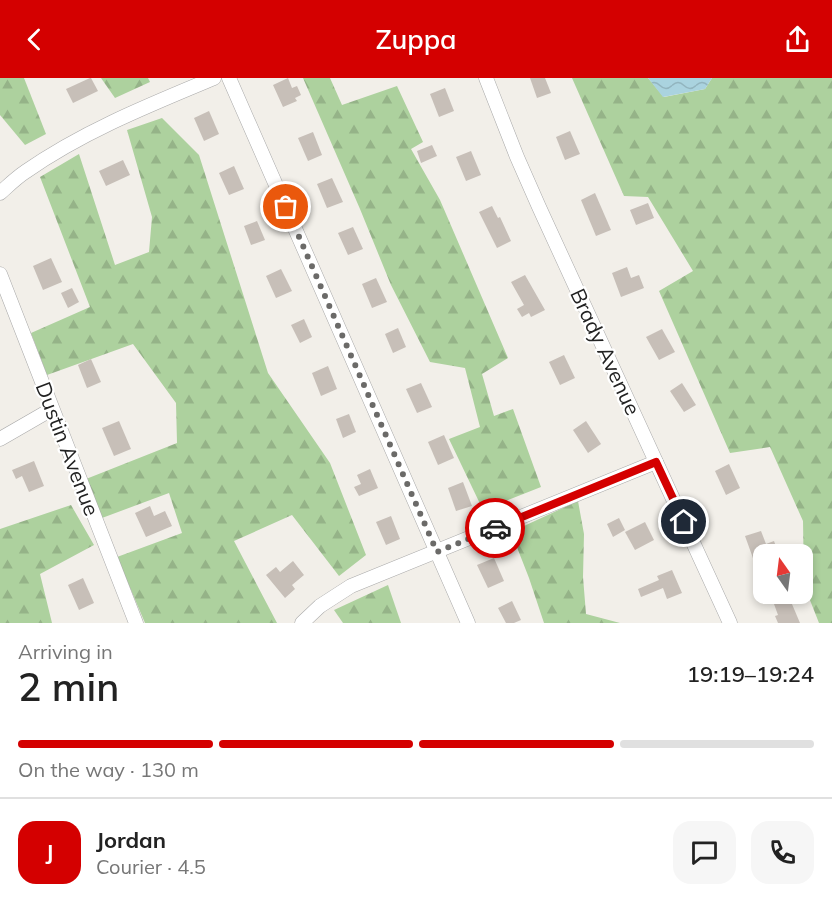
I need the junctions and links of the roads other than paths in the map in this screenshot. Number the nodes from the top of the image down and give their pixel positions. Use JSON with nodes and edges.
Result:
{"nodes":[{"id":1,"x":214,"y":78,"type":"edge"},
{"id":2,"x":229,"y":78,"type":"edge"},
{"id":3,"x":486,"y":78,"type":"edge"},
{"id":4,"x":0,"y":193,"type":"edge"},
{"id":5,"x":0,"y":274,"type":"edge"},
{"id":6,"x":52,"y":409,"type":"junction"},
{"id":7,"x":0,"y":439,"type":"edge"},
{"id":8,"x":656,"y":462,"type":"junction"},
{"id":9,"x":437,"y":552,"type":"junction"},
{"id":10,"x":136,"y":623,"type":"edge"},
{"id":11,"x":302,"y":623,"type":"edge"},
{"id":12,"x":468,"y":623,"type":"edge"},
{"id":13,"x":730,"y":623,"type":"edge"}],
"edges":[{"from":1,"to":4,"type":"street"},
{"from":2,"to":9,"type":"street"},
{"from":3,"to":8,"type":"street","name":"Brady Avenue"},
{"from":5,"to":6,"type":"street","name":"Dustin Avenue"},
{"from":6,"to":7,"type":"street"},
{"from":6,"to":10,"type":"street","name":"Dustin Avenue"},
{"from":8,"to":9,"type":"street"},
{"from":8,"to":13,"type":"street","name":"Brady Avenue"},
{"from":9,"to":11,"type":"street"},
{"from":9,"to":12,"type":"street"}]}
